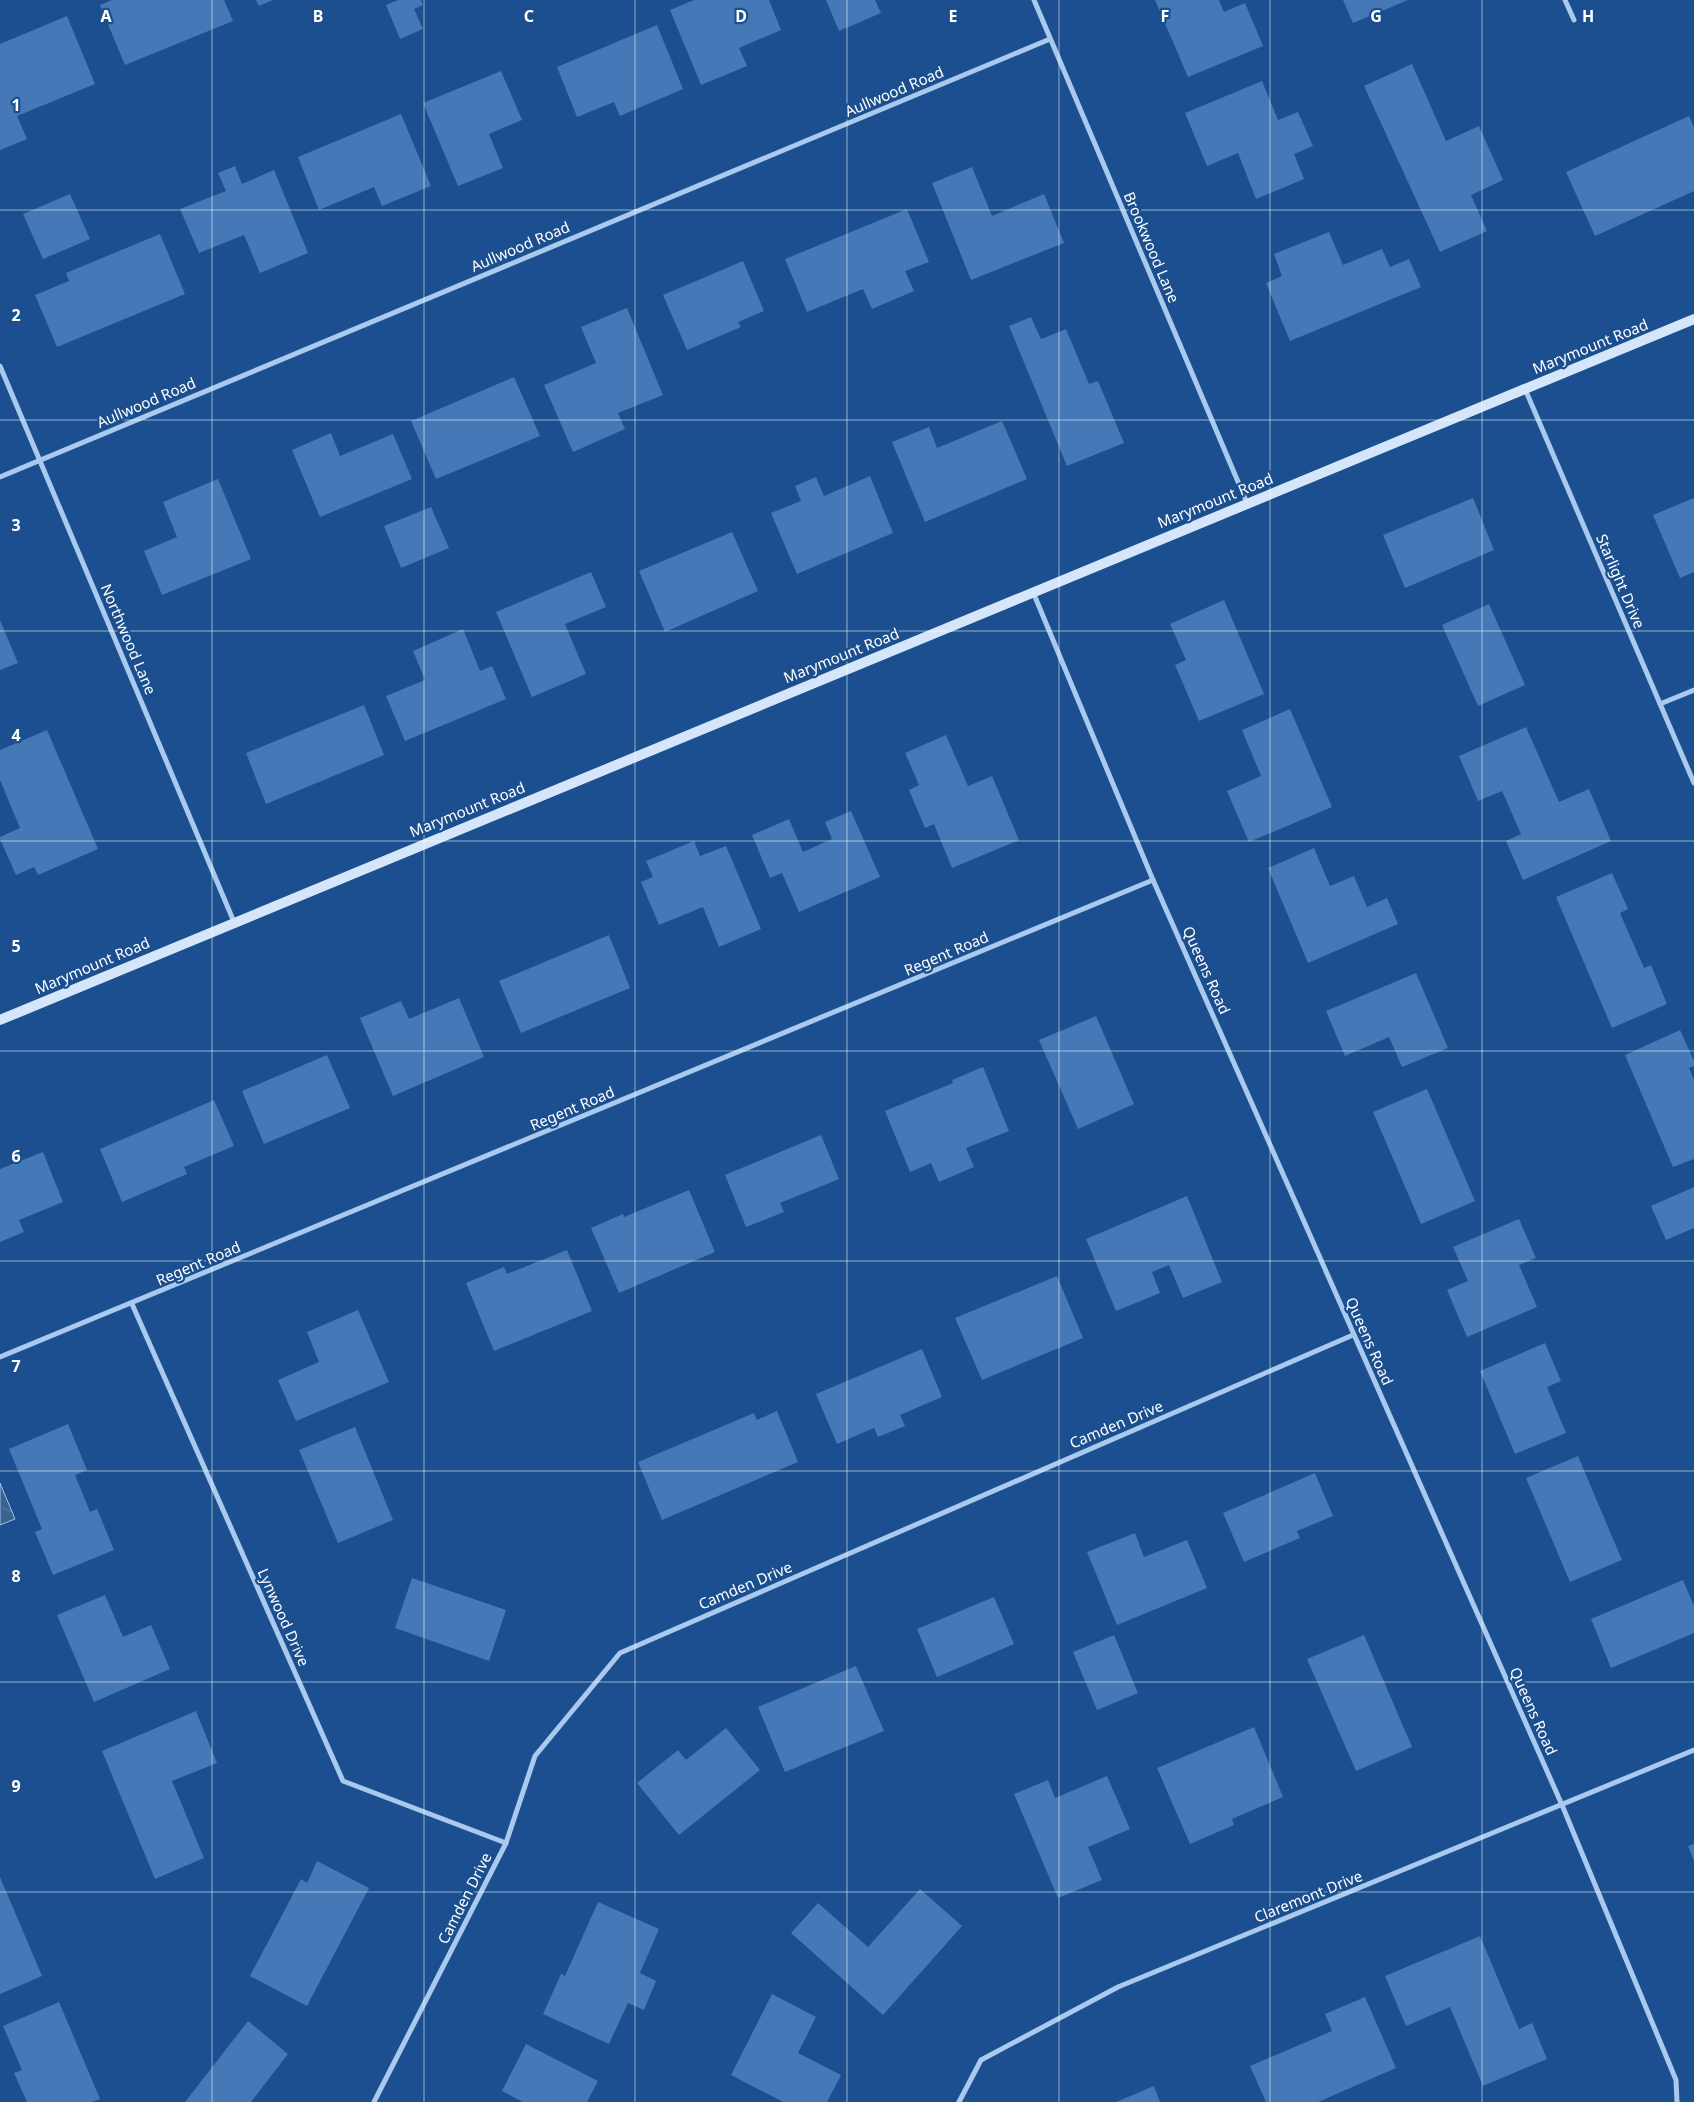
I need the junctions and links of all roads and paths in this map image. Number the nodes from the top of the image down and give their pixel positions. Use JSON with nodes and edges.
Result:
{"nodes":[{"id":1,"x":1034,"y":0,"type":"edge"},
{"id":2,"x":1565,"y":0,"type":"edge"},
{"id":3,"x":1574,"y":20,"type":"dead end"},
{"id":4,"x":1050,"y":39,"type":"junction"},
{"id":5,"x":1694,"y":319,"type":"edge"},
{"id":6,"x":0,"y":366,"type":"edge"},
{"id":7,"x":1525,"y":389,"type":"junction"},
{"id":8,"x":41,"y":460,"type":"junction"},
{"id":9,"x":0,"y":477,"type":"edge"},
{"id":10,"x":1247,"y":503,"type":"junction"},
{"id":11,"x":1033,"y":592,"type":"junction"},
{"id":12,"x":1694,"y":690,"type":"edge"},
{"id":13,"x":1660,"y":704,"type":"junction"},
{"id":14,"x":1694,"y":783,"type":"edge"},
{"id":15,"x":1154,"y":880,"type":"junction"},
{"id":16,"x":234,"y":922,"type":"junction"},
{"id":17,"x":0,"y":1020,"type":"edge"},
{"id":18,"x":132,"y":1304,"type":"junction"},
{"id":19,"x":1353,"y":1335,"type":"junction"},
{"id":20,"x":0,"y":1357,"type":"edge"},
{"id":21,"x":1694,"y":1750,"type":"edge"},
{"id":22,"x":1562,"y":1805,"type":"junction"},
{"id":23,"x":506,"y":1843,"type":"junction"},
{"id":24,"x":374,"y":2102,"type":"edge"},
{"id":25,"x":958,"y":2102,"type":"edge"},
{"id":26,"x":1677,"y":2102,"type":"edge"}],
"edges":[{"from":1,"to":4,"type":"street","name":"Brookwood Lane"},
{"from":2,"to":3,"type":"street"},
{"from":4,"to":8,"type":"street","name":"Aullwood Road"},
{"from":4,"to":10,"type":"street","name":"Brookwood Lane"},
{"from":5,"to":7,"type":"street","name":"Marymount Road"},
{"from":6,"to":8,"type":"street","name":"Northwood Lane"},
{"from":7,"to":10,"type":"street","name":"Marymount Road"},
{"from":7,"to":13,"type":"street","name":"Starlight Drive"},
{"from":8,"to":9,"type":"street","name":"Aullwood Road"},
{"from":8,"to":16,"type":"street","name":"Northwood Lane"},
{"from":10,"to":11,"type":"street","name":"Marymount Road"},
{"from":11,"to":15,"type":"street","name":"Queens Road"},
{"from":11,"to":16,"type":"street","name":"Marymount Road"},
{"from":12,"to":13,"type":"street"},
{"from":13,"to":14,"type":"street","name":"Starlight Drive"},
{"from":15,"to":18,"type":"street","name":"Regent Road"},
{"from":15,"to":19,"type":"street","name":"Queens Road"},
{"from":16,"to":17,"type":"street","name":"Marymount Road"},
{"from":18,"to":20,"type":"street","name":"Regent Road"},
{"from":18,"to":23,"type":"street","name":"Lynwood Drive"},
{"from":19,"to":22,"type":"street","name":"Queens Road"},
{"from":19,"to":23,"type":"street","name":"Camden Drive"},
{"from":21,"to":22,"type":"street","name":"Claremont Drive"},
{"from":22,"to":25,"type":"street","name":"Claremont Drive"},
{"from":22,"to":26,"type":"street","name":"Queens Road"},
{"from":23,"to":24,"type":"street","name":"Camden Drive"}]}
